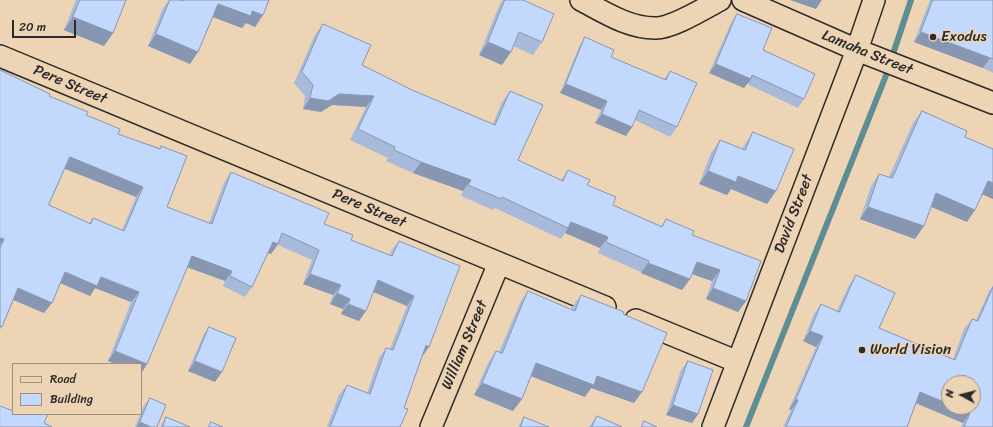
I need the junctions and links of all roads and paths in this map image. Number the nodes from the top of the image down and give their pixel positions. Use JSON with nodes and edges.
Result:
{"nodes":[{"id":1,"x":581,"y":0,"type":"edge"},
{"id":2,"x":720,"y":0,"type":"edge"},
{"id":3,"x":743,"y":0,"type":"edge"},
{"id":4,"x":874,"y":0,"type":"edge"},
{"id":5,"x":857,"y":50,"type":"junction"},
{"id":6,"x":0,"y":56,"type":"edge"},
{"id":7,"x":993,"y":103,"type":"edge"},
{"id":8,"x":499,"y":263,"type":"junction"},
{"id":9,"x":738,"y":362,"type":"junction"},
{"id":10,"x":432,"y":427,"type":"edge"},
{"id":11,"x":713,"y":427,"type":"edge"}],
"edges":[{"from":1,"to":2,"type":"street"},
{"from":3,"to":5,"type":"street","name":"Lamaha Street"},
{"from":4,"to":5,"type":"street","name":"David Street"},
{"from":5,"to":7,"type":"street","name":"Lamaha Street"},
{"from":5,"to":9,"type":"street","name":"David Street"},
{"from":6,"to":8,"type":"street","name":"Pere Street"},
{"from":8,"to":9,"type":"street","name":"Pere Street"},
{"from":8,"to":10,"type":"street","name":"William Street"},
{"from":9,"to":11,"type":"street","name":"David Street"}]}
